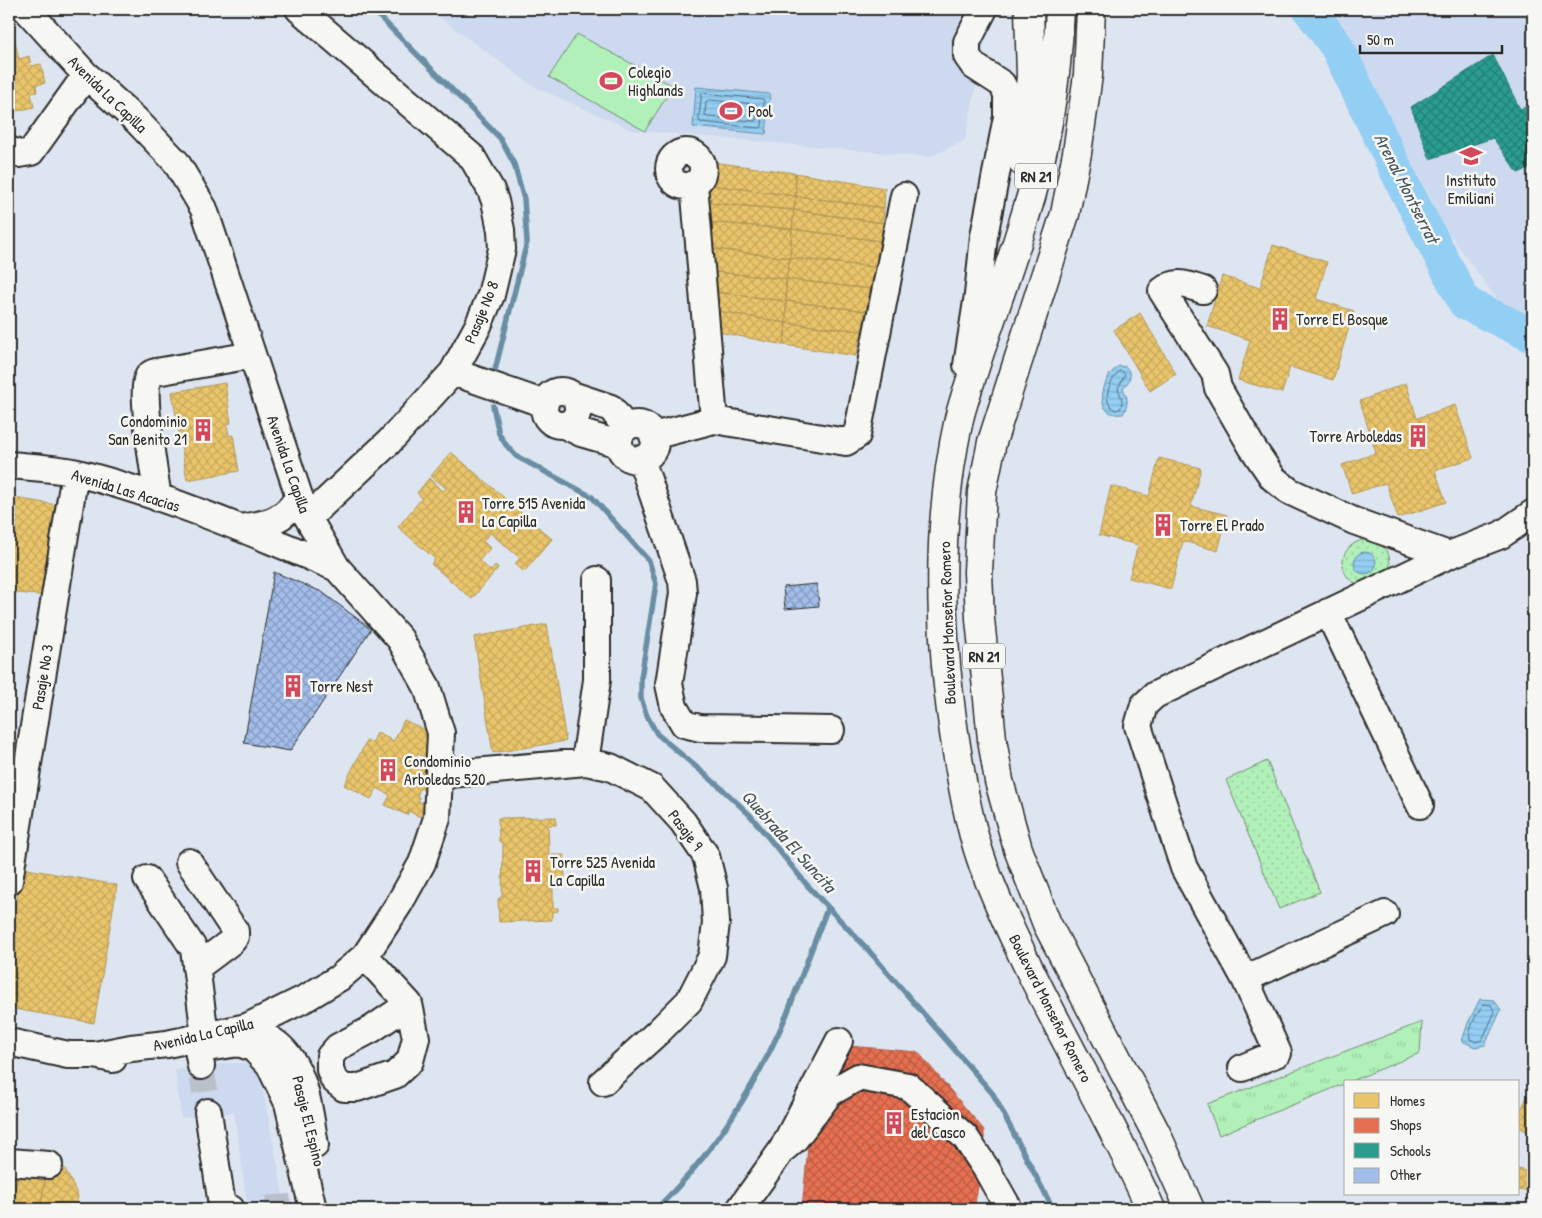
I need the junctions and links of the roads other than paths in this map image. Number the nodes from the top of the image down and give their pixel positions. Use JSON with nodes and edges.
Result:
{"nodes":[{"id":1,"x":26,"y":9,"type":"edge"},
{"id":2,"x":299,"y":9,"type":"edge"},
{"id":3,"x":984,"y":9,"type":"edge"},
{"id":4,"x":1029,"y":9,"type":"edge"},
{"id":5,"x":1060,"y":9,"type":"edge"},
{"id":6,"x":1091,"y":9,"type":"edge"},
{"id":7,"x":86,"y":75,"type":"junction"},
{"id":8,"x":9,"y":150,"type":"edge"},
{"id":9,"x":694,"y":184,"type":"dead end"},
{"id":10,"x":904,"y":196,"type":"dead end"},
{"id":11,"x":1006,"y":271,"type":"junction"},
{"id":12,"x":1203,"y":290,"type":"dead end"},
{"id":13,"x":252,"y":355,"type":"junction"},
{"id":14,"x":453,"y":372,"type":"junction"},
{"id":15,"x":572,"y":396,"type":"junction"},
{"id":16,"x":545,"y":404,"type":"junction"},
{"id":17,"x":960,"y":415,"type":"junction"},
{"id":18,"x":714,"y":420,"type":"junction"},
{"id":19,"x":564,"y":425,"type":"junction"},
{"id":20,"x":622,"y":436,"type":"junction"},
{"id":21,"x":653,"y":436,"type":"junction"},
{"id":22,"x":641,"y":459,"type":"junction"},
{"id":23,"x":9,"y":464,"type":"edge"},
{"id":24,"x":75,"y":473,"type":"junction"},
{"id":25,"x":158,"y":498,"type":"junction"},
{"id":26,"x":303,"y":507,"type":"junction"},
{"id":27,"x":1533,"y":512,"type":"edge"},
{"id":28,"x":240,"y":528,"type":"junction"},
{"id":29,"x":1449,"y":555,"type":"junction"},
{"id":30,"x":337,"y":568,"type":"junction"},
{"id":31,"x":597,"y":580,"type":"dead end"},
{"id":32,"x":1328,"y":612,"type":"junction"},
{"id":33,"x":830,"y":730,"type":"dead end"},
{"id":34,"x":585,"y":762,"type":"junction"},
{"id":35,"x":439,"y":775,"type":"junction"},
{"id":36,"x":1420,"y":805,"type":"dead end"},
{"id":37,"x":12,"y":844,"type":"edge"},
{"id":38,"x":190,"y":862,"type":"dead end"},
{"id":39,"x":147,"y":879,"type":"dead end"},
{"id":40,"x":9,"y":881,"type":"edge"},
{"id":41,"x":1385,"y":914,"type":"dead end"},
{"id":42,"x":365,"y":956,"type":"junction"},
{"id":43,"x":196,"y":968,"type":"junction"},
{"id":44,"x":1245,"y":979,"type":"junction"},
{"id":45,"x":306,"y":998,"type":"junction"},
{"id":46,"x":409,"y":1004,"type":"dead end"},
{"id":47,"x":247,"y":1027,"type":"junction"},
{"id":48,"x":839,"y":1041,"type":"dead end"},
{"id":49,"x":9,"y":1042,"type":"edge"},
{"id":50,"x":201,"y":1051,"type":"junction"},
{"id":51,"x":271,"y":1052,"type":"junction"},
{"id":52,"x":1242,"y":1068,"type":"dead end"},
{"id":53,"x":603,"y":1082,"type":"dead end"},
{"id":54,"x":208,"y":1112,"type":"tunnel mouth"},
{"id":55,"x":782,"y":1150,"type":"junction"},
{"id":56,"x":9,"y":1162,"type":"edge"},
{"id":57,"x":49,"y":1166,"type":"dead end"},
{"id":58,"x":311,"y":1208,"type":"edge"},
{"id":59,"x":231,"y":1209,"type":"edge"},
{"id":60,"x":740,"y":1209,"type":"edge"},
{"id":61,"x":1008,"y":1209,"type":"edge"},
{"id":62,"x":1151,"y":1209,"type":"edge"},
{"id":63,"x":1190,"y":1209,"type":"edge"}],
"edges":[{"from":1,"to":7,"type":"street","name":"Avenida La Capilla"},
{"from":2,"to":14,"type":"street","name":"Pasaje No 8"},
{"from":3,"to":17,"type":"street"},
{"from":4,"to":11,"type":"highway"},
{"from":5,"to":11,"type":"highway","name":"Boulevard Monseñor Romero","number":"RN 21"},
{"from":6,"to":63,"type":"highway","name":"Boulevard Monseñor Romero","number":"RN 21"},
{"from":7,"to":8,"type":"street"},
{"from":7,"to":13,"type":"street","name":"Avenida La Capilla"},
{"from":9,"to":18,"type":"street"},
{"from":10,"to":18,"type":"street"},
{"from":11,"to":17,"type":"highway","name":"Boulevard Monseñor Romero","number":"RN 21"},
{"from":12,"to":29,"type":"street"},
{"from":13,"to":25,"type":"street"},
{"from":13,"to":26,"type":"street","name":"Avenida La Capilla"},
{"from":14,"to":16,"type":"street"},
{"from":14,"to":26,"type":"street","name":"Pasaje No 8"},
{"from":15,"to":16,"type":"street"},
{"from":15,"to":19,"type":"street"},
{"from":15,"to":20,"type":"street"},
{"from":16,"to":19,"type":"street"},
{"from":17,"to":62,"type":"highway","name":"Boulevard Monseñor Romero","number":"RN 21"},
{"from":18,"to":21,"type":"street"},
{"from":19,"to":20,"type":"street"},
{"from":20,"to":21,"type":"street"},
{"from":20,"to":22,"type":"street"},
{"from":21,"to":22,"type":"street"},
{"from":22,"to":33,"type":"street"},
{"from":23,"to":24,"type":"street","name":"Avenida Las Acacias"},
{"from":24,"to":25,"type":"street","name":"Avenida Las Acacias"},
{"from":24,"to":37,"type":"street","name":"Pasaje No 3"},
{"from":25,"to":28,"type":"street","name":"Avenida Las Acacias"},
{"from":26,"to":28,"type":"street"},
{"from":26,"to":30,"type":"street","name":"Avenida La Capilla"},
{"from":27,"to":29,"type":"street"},
{"from":28,"to":30,"type":"street","name":"Avenida Las Acacias"},
{"from":29,"to":32,"type":"street"},
{"from":30,"to":35,"type":"street","name":"Avenida La Capilla"},
{"from":31,"to":34,"type":"street"},
{"from":32,"to":36,"type":"street"},
{"from":32,"to":44,"type":"street"},
{"from":34,"to":35,"type":"street","name":"Pasaje 9"},
{"from":34,"to":53,"type":"street","name":"Pasaje 9"},
{"from":35,"to":42,"type":"street","name":"Avenida La Capilla"},
{"from":37,"to":40,"type":"street","name":"Pasaje No 3"},
{"from":38,"to":43,"type":"street"},
{"from":39,"to":43,"type":"street"},
{"from":41,"to":44,"type":"street"},
{"from":42,"to":45,"type":"street","name":"Avenida La Capilla"},
{"from":42,"to":46,"type":"street"},
{"from":43,"to":50,"type":"street"},
{"from":44,"to":52,"type":"street"},
{"from":45,"to":47,"type":"street","name":"Avenida La Capilla"},
{"from":45,"to":51,"type":"street","name":"Avenida La Capilla"},
{"from":47,"to":50,"type":"street","name":"Avenida La Capilla"},
{"from":47,"to":51,"type":"street","name":"Pasaje El Espino"},
{"from":48,"to":55,"type":"street"},
{"from":49,"to":50,"type":"street","name":"Avenida La Capilla"},
{"from":50,"to":51,"type":"street","name":"Avenida La Capilla"},
{"from":51,"to":58,"type":"street","name":"Pasaje El Espino"},
{"from":54,"to":59,"type":"street"},
{"from":55,"to":60,"type":"street"},
{"from":55,"to":61,"type":"street"},
{"from":56,"to":57,"type":"street"}]}
